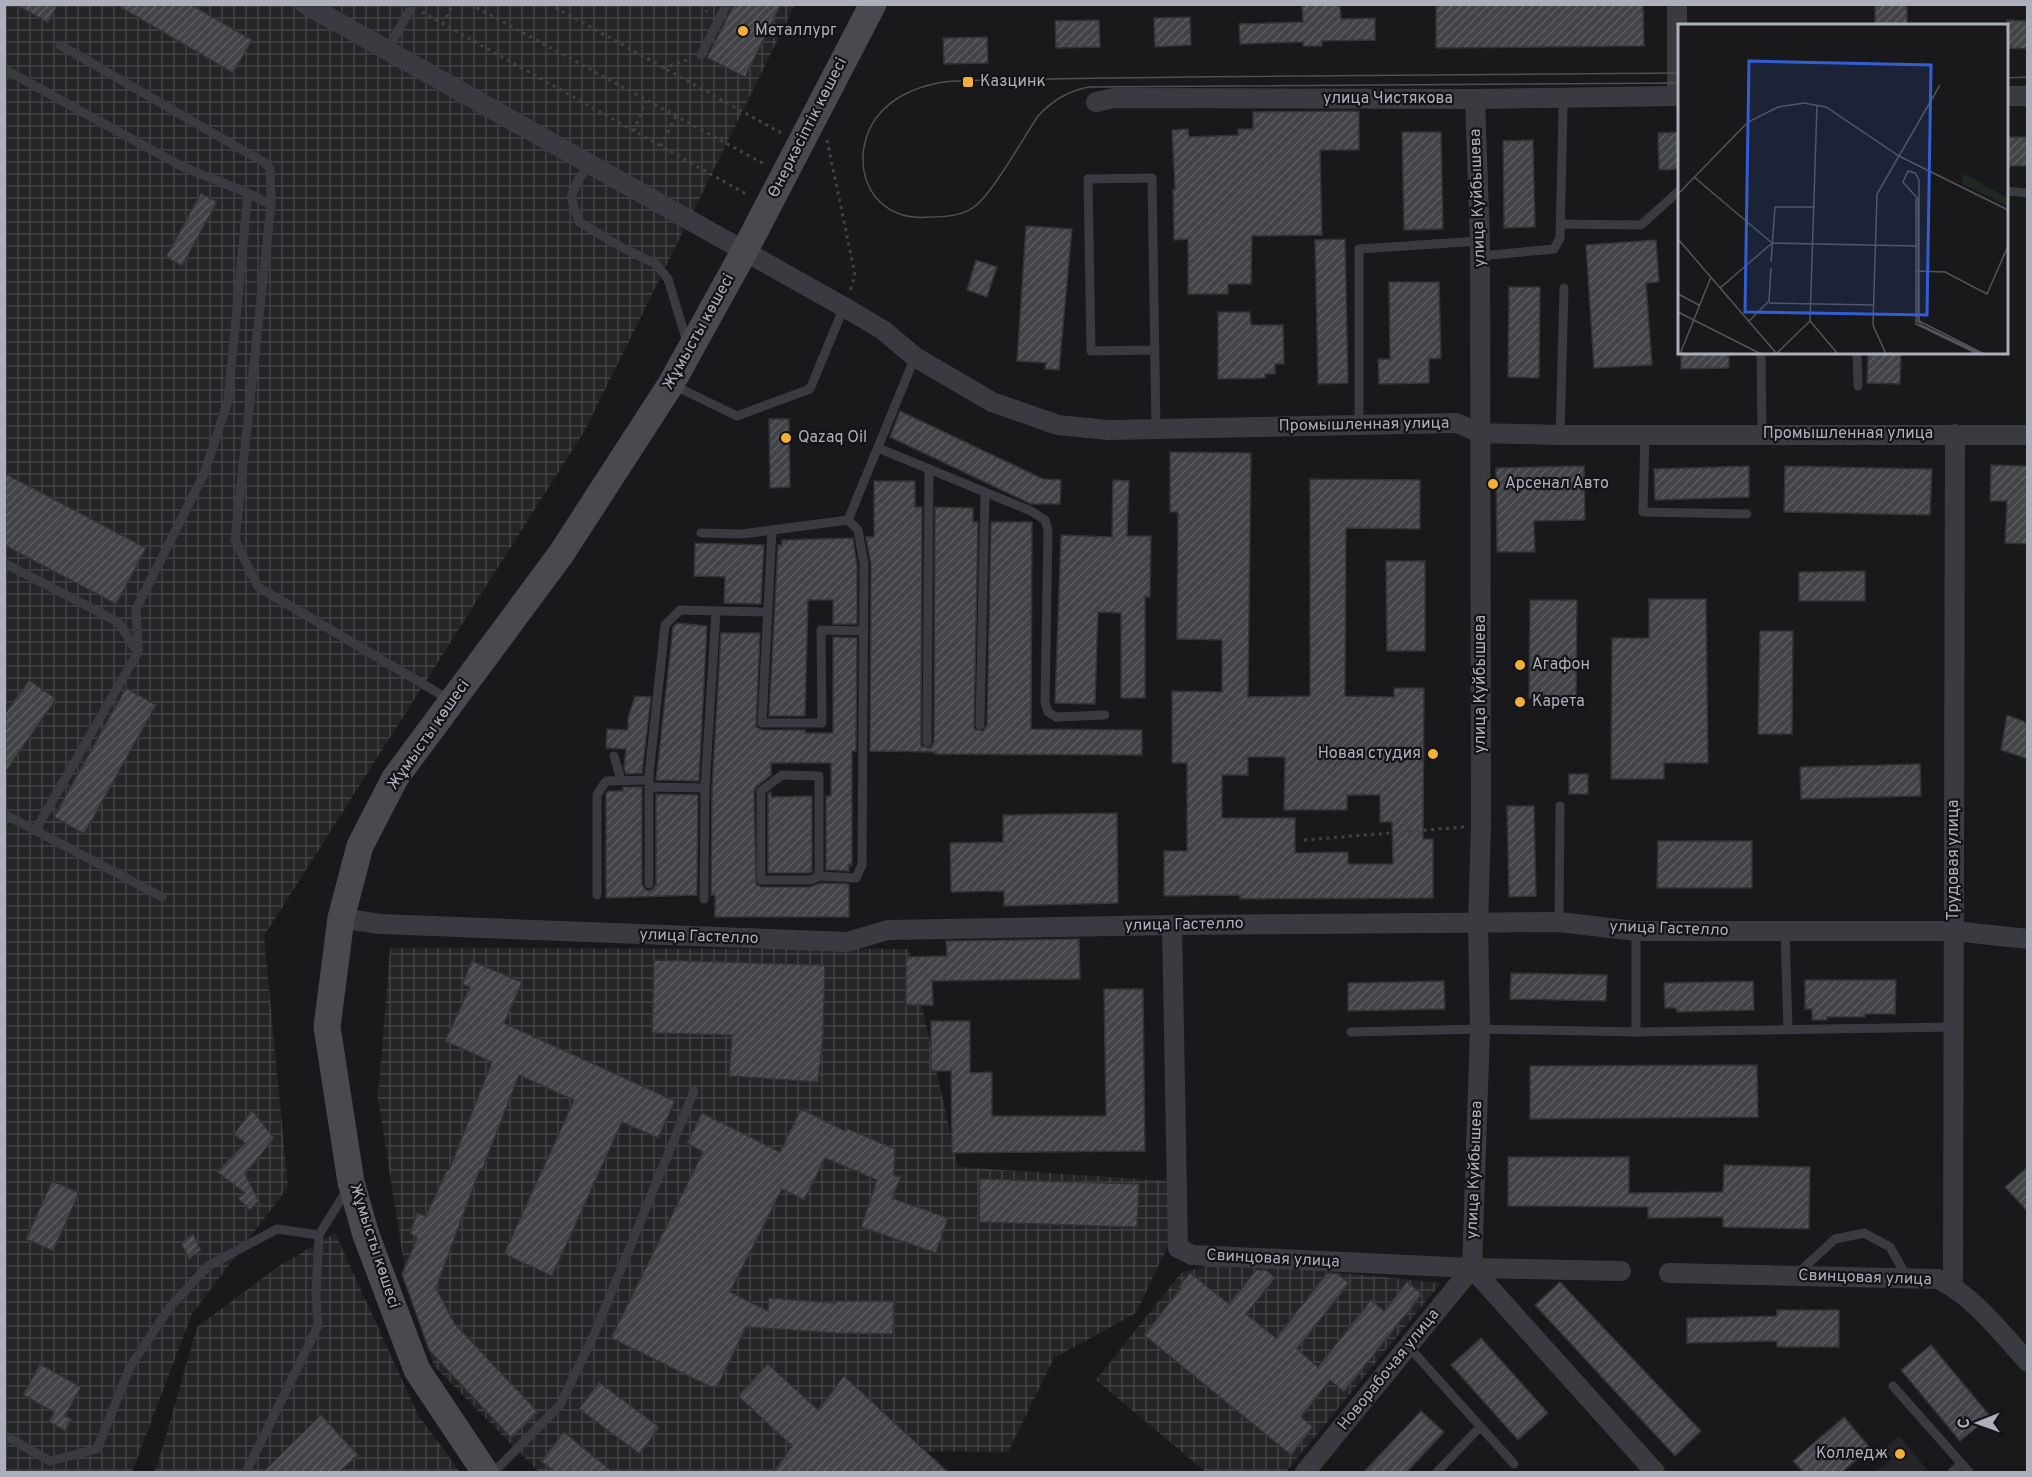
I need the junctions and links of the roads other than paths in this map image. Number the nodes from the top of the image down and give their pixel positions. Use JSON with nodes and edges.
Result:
{"nodes":[{"id":1,"x":305,"y":4,"type":"edge"},
{"id":2,"x":727,"y":4,"type":"edge"},
{"id":3,"x":1677,"y":4,"type":"edge"},
{"id":4,"x":412,"y":5,"type":"edge"},
{"id":5,"x":870,"y":5,"type":"edge"},
{"id":6,"x":60,"y":45,"type":"dead end"},
{"id":7,"x":387,"y":51,"type":"junction"},
{"id":8,"x":701,"y":55,"type":"road end"},
{"id":9,"x":4,"y":69,"type":"edge"},
{"id":10,"x":1678,"y":96,"type":"edge"},
{"id":11,"x":2008,"y":96,"type":"edge"},
{"id":12,"x":2028,"y":96,"type":"edge"},
{"id":13,"x":1475,"y":99,"type":"junction"},
{"id":14,"x":1096,"y":102,"type":"dead end"},
{"id":15,"x":1563,"y":109,"type":"dead end"},
{"id":16,"x":590,"y":165,"type":"junction"},
{"id":17,"x":2008,"y":191,"type":"edge"},
{"id":18,"x":1678,"y":192,"type":"edge"},
{"id":19,"x":248,"y":193,"type":"junction"},
{"id":20,"x":2028,"y":193,"type":"edge"},
{"id":21,"x":271,"y":205,"type":"junction"},
{"id":22,"x":1561,"y":224,"type":"junction"},
{"id":23,"x":1480,"y":248,"type":"junction"},
{"id":24,"x":744,"y":252,"type":"junction"},
{"id":25,"x":1564,"y":288,"type":"dead end"},
{"id":26,"x":844,"y":307,"type":"junction"},
{"id":27,"x":690,"y":350,"type":"junction"},
{"id":28,"x":1155,"y":350,"type":"junction"},
{"id":29,"x":1761,"y":354,"type":"edge"},
{"id":30,"x":1857,"y":354,"type":"edge"},
{"id":31,"x":915,"y":357,"type":"junction"},
{"id":32,"x":671,"y":384,"type":"junction"},
{"id":33,"x":1858,"y":386,"type":"dead end"},
{"id":34,"x":1359,"y":425,"type":"junction"},
{"id":35,"x":1156,"y":428,"type":"junction"},
{"id":36,"x":1481,"y":433,"type":"junction"},
{"id":37,"x":1645,"y":434,"type":"junction"},
{"id":38,"x":1762,"y":434,"type":"junction"},
{"id":39,"x":1955,"y":434,"type":"junction"},
{"id":40,"x":1560,"y":435,"type":"junction"},
{"id":41,"x":2028,"y":435,"type":"edge"},
{"id":42,"x":878,"y":448,"type":"junction"},
{"id":43,"x":930,"y":469,"type":"junction"},
{"id":44,"x":985,"y":493,"type":"junction"},
{"id":45,"x":1747,"y":514,"type":"dead end"},
{"id":46,"x":848,"y":520,"type":"junction"},
{"id":47,"x":772,"y":530,"type":"junction"},
{"id":48,"x":701,"y":533,"type":"dead end"},
{"id":49,"x":4,"y":563,"type":"edge"},
{"id":50,"x":716,"y":611,"type":"junction"},
{"id":51,"x":767,"y":612,"type":"junction"},
{"id":52,"x":864,"y":631,"type":"junction"},
{"id":53,"x":138,"y":652,"type":"junction"},
{"id":54,"x":452,"y":702,"type":"junction"},
{"id":55,"x":1105,"y":715,"type":"dead end"},
{"id":56,"x":980,"y":725,"type":"dead end"},
{"id":57,"x":927,"y":742,"type":"dead end"},
{"id":58,"x":614,"y":756,"type":"dead end"},
{"id":59,"x":621,"y":780,"type":"junction"},
{"id":60,"x":649,"y":784,"type":"junction"},
{"id":61,"x":705,"y":788,"type":"junction"},
{"id":62,"x":1560,"y":806,"type":"dead end"},
{"id":63,"x":4,"y":814,"type":"edge"},
{"id":64,"x":36,"y":830,"type":"junction"},
{"id":65,"x":819,"y":876,"type":"junction"},
{"id":66,"x":649,"y":884,"type":"dead end"},
{"id":67,"x":597,"y":895,"type":"dead end"},
{"id":68,"x":162,"y":897,"type":"dead end"},
{"id":69,"x":704,"y":899,"type":"dead end"},
{"id":70,"x":341,"y":918,"type":"junction"},
{"id":71,"x":1559,"y":922,"type":"junction"},
{"id":72,"x":1478,"y":923,"type":"junction"},
{"id":73,"x":1172,"y":925,"type":"junction"},
{"id":74,"x":1636,"y":931,"type":"junction"},
{"id":75,"x":1785,"y":931,"type":"junction"},
{"id":76,"x":1954,"y":931,"type":"junction"},
{"id":77,"x":2028,"y":939,"type":"edge"},
{"id":78,"x":1954,"y":1027,"type":"junction"},
{"id":79,"x":1480,"y":1029,"type":"junction"},
{"id":80,"x":1788,"y":1030,"type":"junction"},
{"id":81,"x":1352,"y":1032,"type":"dead end"},
{"id":82,"x":1636,"y":1032,"type":"junction"},
{"id":83,"x":694,"y":1091,"type":"dead end"},
{"id":84,"x":351,"y":1182,"type":"junction"},
{"id":85,"x":319,"y":1235,"type":"junction"},
{"id":86,"x":1472,"y":1268,"type":"junction"},
{"id":87,"x":1621,"y":1271,"type":"dead end"},
{"id":88,"x":1669,"y":1273,"type":"dead end"},
{"id":89,"x":1795,"y":1276,"type":"junction"},
{"id":90,"x":1908,"y":1279,"type":"junction"},
{"id":91,"x":1953,"y":1287,"type":"junction"},
{"id":92,"x":1408,"y":1346,"type":"junction"},
{"id":93,"x":2028,"y":1362,"type":"edge"},
{"id":94,"x":1893,"y":1386,"type":"dead end"},
{"id":95,"x":1480,"y":1427,"type":"junction"},
{"id":96,"x":4,"y":1435,"type":"edge"},
{"id":97,"x":1514,"y":1464,"type":"dead end"},
{"id":98,"x":1961,"y":1464,"type":"junction"},
{"id":99,"x":246,"y":1473,"type":"edge"},
{"id":100,"x":485,"y":1473,"type":"edge"},
{"id":101,"x":494,"y":1473,"type":"edge"},
{"id":102,"x":1305,"y":1473,"type":"edge"},
{"id":103,"x":1437,"y":1473,"type":"edge"},
{"id":104,"x":1655,"y":1473,"type":"edge"},
{"id":105,"x":1952,"y":1473,"type":"edge"},
{"id":106,"x":1969,"y":1473,"type":"edge"}],
"edges":[{"from":1,"to":7,"type":"street","name":"Промышленная улица"},
{"from":2,"to":8,"type":"lane"},
{"from":3,"to":10,"type":"street"},
{"from":4,"to":7,"type":"lane"},
{"from":5,"to":24,"type":"main road","name":"Өнеркәсіптік көшесі"},
{"from":6,"to":21,"type":"lane"},
{"from":7,"to":16,"type":"street","name":"Промышленная улица"},
{"from":9,"to":19,"type":"lane"},
{"from":10,"to":13,"type":"street","name":"улица Чистякова"},
{"from":11,"to":12,"type":"street"},
{"from":13,"to":14,"type":"street","name":"улица Чистякова"},
{"from":13,"to":23,"type":"street","name":"улица Куйбышева"},
{"from":15,"to":22,"type":"lane"},
{"from":16,"to":24,"type":"street","name":"Промышленная улица"},
{"from":16,"to":27,"type":"lane"},
{"from":17,"to":20,"type":"lane"},
{"from":18,"to":22,"type":"lane"},
{"from":19,"to":21,"type":"lane"},
{"from":19,"to":53,"type":"lane"},
{"from":21,"to":54,"type":"lane"},
{"from":22,"to":23,"type":"lane"},
{"from":23,"to":34,"type":"lane"},
{"from":23,"to":36,"type":"street","name":"улица Куйбышева"},
{"from":24,"to":26,"type":"street","name":"Промышленная улица"},
{"from":24,"to":27,"type":"main road","name":"Жұмысты көшесі"},
{"from":25,"to":40,"type":"lane"},
{"from":26,"to":31,"type":"street","name":"Промышленная улица"},
{"from":26,"to":32,"type":"lane"},
{"from":27,"to":32,"type":"main road","name":"Жұмысты көшесі"},
{"from":28,"to":28,"type":"lane"},
{"from":28,"to":35,"type":"lane"},
{"from":29,"to":38,"type":"lane"},
{"from":30,"to":33,"type":"lane"},
{"from":31,"to":35,"type":"street","name":"Промышленная улица"},
{"from":31,"to":42,"type":"lane"},
{"from":32,"to":54,"type":"main road","name":"Жұмысты көшесі"},
{"from":34,"to":35,"type":"street","name":"Промышленная улица"},
{"from":34,"to":36,"type":"street","name":"Промышленная улица"},
{"from":36,"to":40,"type":"street","name":"Промышленная улица"},
{"from":36,"to":72,"type":"street","name":"улица Куйбышева"},
{"from":37,"to":38,"type":"street","name":"Промышленная улица"},
{"from":37,"to":40,"type":"street","name":"Промышленная улица"},
{"from":37,"to":45,"type":"lane"},
{"from":38,"to":39,"type":"street","name":"Промышленная улица"},
{"from":39,"to":41,"type":"street","name":"Промышленная улица"},
{"from":39,"to":76,"type":"street","name":"Трудовая улица"},
{"from":42,"to":43,"type":"lane"},
{"from":42,"to":46,"type":"lane"},
{"from":43,"to":44,"type":"lane"},
{"from":43,"to":57,"type":"lane"},
{"from":44,"to":55,"type":"lane"},
{"from":44,"to":56,"type":"lane"},
{"from":46,"to":47,"type":"lane"},
{"from":46,"to":52,"type":"lane"},
{"from":47,"to":48,"type":"lane"},
{"from":47,"to":51,"type":"lane"},
{"from":49,"to":53,"type":"lane"},
{"from":50,"to":51,"type":"lane"},
{"from":50,"to":60,"type":"lane"},
{"from":50,"to":61,"type":"lane"},
{"from":51,"to":52,"type":"lane"},
{"from":52,"to":65,"type":"lane"},
{"from":53,"to":64,"type":"lane"},
{"from":54,"to":70,"type":"main road","name":"Жұмысты көшесі"},
{"from":58,"to":59,"type":"lane"},
{"from":59,"to":60,"type":"lane"},
{"from":59,"to":67,"type":"lane"},
{"from":60,"to":61,"type":"lane"},
{"from":60,"to":66,"type":"lane"},
{"from":61,"to":69,"type":"lane"},
{"from":62,"to":71,"type":"lane"},
{"from":63,"to":64,"type":"lane"},
{"from":64,"to":68,"type":"lane"},
{"from":65,"to":65,"type":"lane"},
{"from":70,"to":73,"type":"street","name":"улица Гастелло"},
{"from":70,"to":84,"type":"main road","name":"Жұмысты көшесі"},
{"from":71,"to":72,"type":"street","name":"улица Гастелло"},
{"from":71,"to":74,"type":"street","name":"улица Гастелло"},
{"from":72,"to":73,"type":"street","name":"улица Гастелло"},
{"from":72,"to":79,"type":"street","name":"улица Куйбышева"},
{"from":73,"to":86,"type":"street","name":"Свинцовая улица"},
{"from":74,"to":75,"type":"street","name":"улица Гастелло"},
{"from":74,"to":82,"type":"lane"},
{"from":75,"to":76,"type":"street","name":"улица Гастелло"},
{"from":75,"to":80,"type":"lane"},
{"from":76,"to":77,"type":"street","name":"улица Гастелло"},
{"from":76,"to":78,"type":"street","name":"Трудовая улица"},
{"from":78,"to":80,"type":"lane"},
{"from":78,"to":91,"type":"street","name":"Трудовая улица"},
{"from":79,"to":81,"type":"lane"},
{"from":79,"to":82,"type":"lane"},
{"from":79,"to":86,"type":"street","name":"улица Куйбышева"},
{"from":80,"to":82,"type":"lane"},
{"from":83,"to":101,"type":"lane"},
{"from":84,"to":85,"type":"lane"},
{"from":84,"to":100,"type":"main road","name":"Жұмысты көшесі"},
{"from":85,"to":96,"type":"lane"},
{"from":85,"to":99,"type":"lane"},
{"from":86,"to":87,"type":"street","name":"Свинцовая улица"},
{"from":86,"to":92,"type":"street","name":"Новорабочая улица"},
{"from":86,"to":104,"type":"street"},
{"from":88,"to":89,"type":"street","name":"Свинцовая улица"},
{"from":89,"to":90,"type":"street","name":"Свинцовая улица"},
{"from":89,"to":90,"type":"lane"},
{"from":90,"to":91,"type":"street","name":"Свинцовая улица"},
{"from":91,"to":93,"type":"street","name":"Свинцовая улица"},
{"from":92,"to":95,"type":"lane"},
{"from":92,"to":102,"type":"street","name":"Новорабочая улица"},
{"from":94,"to":98,"type":"lane"},
{"from":95,"to":97,"type":"lane"},
{"from":95,"to":103,"type":"lane"},
{"from":98,"to":105,"type":"lane"},
{"from":98,"to":106,"type":"lane"}]}
